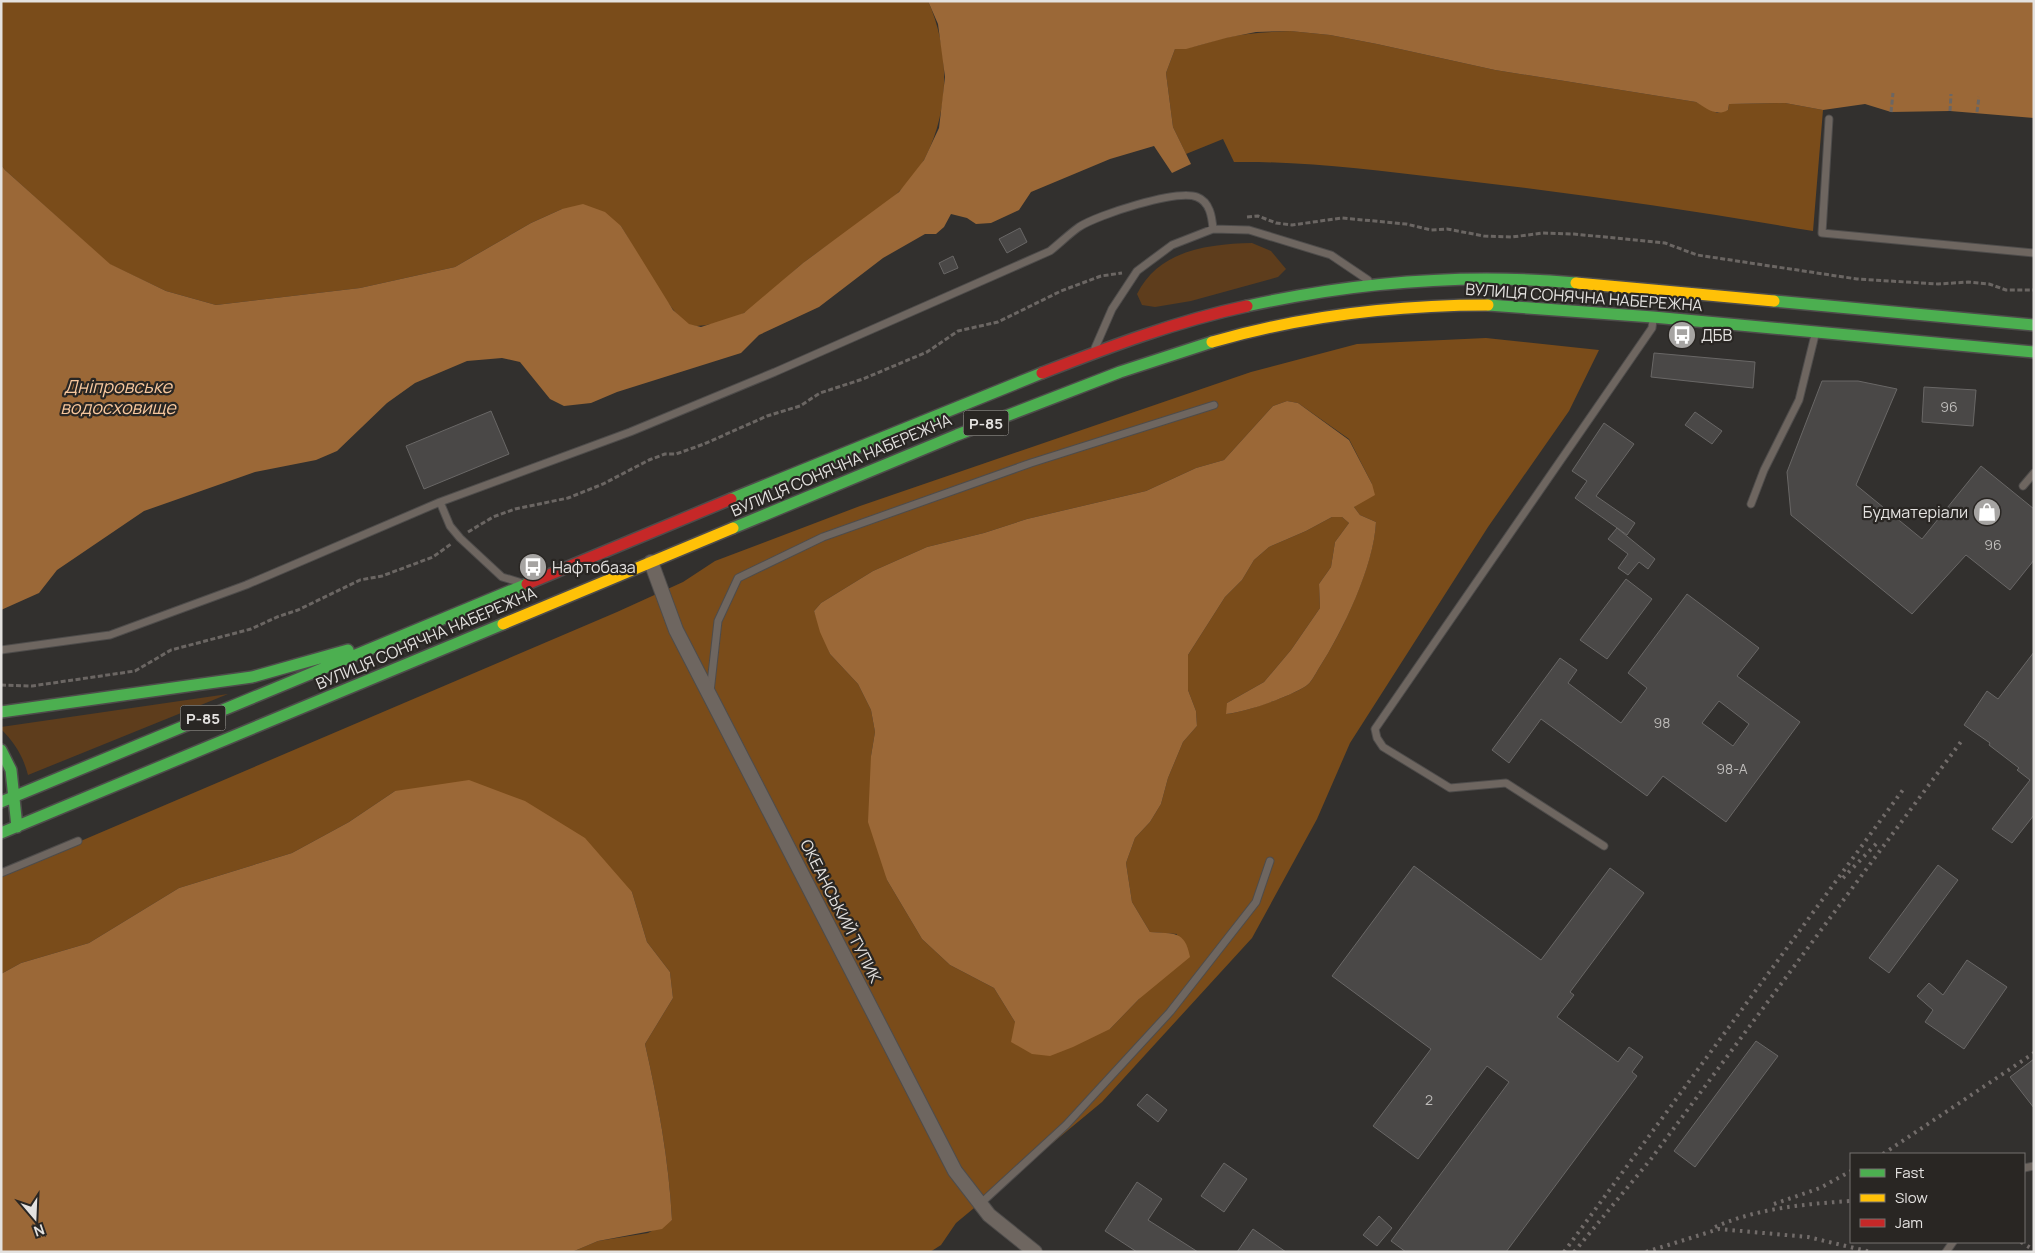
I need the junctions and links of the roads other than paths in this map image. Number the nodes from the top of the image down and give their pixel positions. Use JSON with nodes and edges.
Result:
{"nodes":[{"id":1,"x":1829,"y":119,"type":"dead end"},
{"id":2,"x":1213,"y":229,"type":"junction"},
{"id":3,"x":2034,"y":253,"type":"edge"},
{"id":4,"x":1372,"y":283,"type":"junction"},
{"id":5,"x":1653,"y":317,"type":"junction"},
{"id":6,"x":2034,"y":325,"type":"edge"},
{"id":7,"x":1815,"y":332,"type":"junction"},
{"id":8,"x":2034,"y":352,"type":"edge"},
{"id":9,"x":1093,"y":353,"type":"junction"},
{"id":10,"x":1214,"y":405,"type":"dead end"},
{"id":11,"x":2034,"y":473,"type":"edge"},
{"id":12,"x":2023,"y":486,"type":"dead end"},
{"id":13,"x":440,"y":502,"type":"junction"},
{"id":14,"x":1752,"y":504,"type":"dead end"},
{"id":15,"x":651,"y":562,"type":"junction"},
{"id":16,"x":526,"y":584,"type":"junction"},
{"id":17,"x":405,"y":634,"type":"junction"},
{"id":18,"x":1,"y":650,"type":"edge"},
{"id":19,"x":710,"y":695,"type":"junction"},
{"id":20,"x":1,"y":712,"type":"edge"},
{"id":21,"x":1,"y":750,"type":"edge"},
{"id":22,"x":15,"y":797,"type":"junction"},
{"id":23,"x":1,"y":802,"type":"edge"},
{"id":24,"x":17,"y":827,"type":"junction"},
{"id":25,"x":1,"y":833,"type":"edge"},
{"id":26,"x":78,"y":840,"type":"dead end"},
{"id":27,"x":1604,"y":846,"type":"dead end"},
{"id":28,"x":1270,"y":861,"type":"dead end"},
{"id":29,"x":1,"y":873,"type":"edge"},
{"id":30,"x":980,"y":1204,"type":"junction"},
{"id":31,"x":1035,"y":1252,"type":"edge"}],
"edges":[{"from":1,"to":3,"type":"lane"},
{"from":2,"to":4,"type":"lane"},
{"from":2,"to":9,"type":"lane"},
{"from":2,"to":13,"type":"lane"},
{"from":4,"to":6,"type":"main road","name":"ВУЛИЦЯ СОНЯЧНА НАБЕРЕЖНА","number":"Р-85"},
{"from":4,"to":9,"type":"main road","name":"ВУЛИЦЯ СОНЯЧНА НАБЕРЕЖНА","number":"Р-85"},
{"from":5,"to":7,"type":"main road","name":"ВУЛИЦЯ СОНЯЧНА НАБЕРЕЖНА","number":"Р-85"},
{"from":5,"to":15,"type":"main road","name":"ВУЛИЦЯ СОНЯЧНА НАБЕРЕЖНА","number":"Р-85"},
{"from":5,"to":27,"type":"lane"},
{"from":7,"to":8,"type":"main road","name":"ВУЛИЦЯ СОНЯЧНА НАБЕРЕЖНА","number":"Р-85"},
{"from":7,"to":14,"type":"lane"},
{"from":9,"to":16,"type":"main road","name":"ВУЛИЦЯ СОНЯЧНА НАБЕРЕЖНА","number":"Р-85"},
{"from":10,"to":19,"type":"lane"},
{"from":11,"to":12,"type":"lane"},
{"from":13,"to":16,"type":"lane"},
{"from":13,"to":18,"type":"lane"},
{"from":15,"to":19,"type":"street","name":"ОКЕАНСЬКИЙ ТУПИК"},
{"from":15,"to":24,"type":"main road","name":"ВУЛИЦЯ СОНЯЧНА НАБЕРЕЖНА","number":"Р-85"},
{"from":16,"to":17,"type":"main road","name":"ВУЛИЦЯ СОНЯЧНА НАБЕРЕЖНА","number":"Р-85"},
{"from":17,"to":20,"type":"main road"},
{"from":17,"to":22,"type":"main road","name":"ВУЛИЦЯ СОНЯЧНА НАБЕРЕЖНА","number":"Р-85"},
{"from":19,"to":30,"type":"street","name":"ОКЕАНСЬКИЙ ТУПИК"},
{"from":21,"to":22,"type":"main road"},
{"from":22,"to":23,"type":"main road","name":"ВУЛИЦЯ СОНЯЧНА НАБЕРЕЖНА","number":"Р-85"},
{"from":22,"to":24,"type":"main road"},
{"from":24,"to":25,"type":"main road","name":"ВУЛИЦЯ СОНЯЧНА НАБЕРЕЖНА","number":"Р-85"},
{"from":26,"to":29,"type":"lane"},
{"from":28,"to":30,"type":"lane"},
{"from":30,"to":31,"type":"street","name":"ОКЕАНСЬКИЙ ТУПИК"}]}
